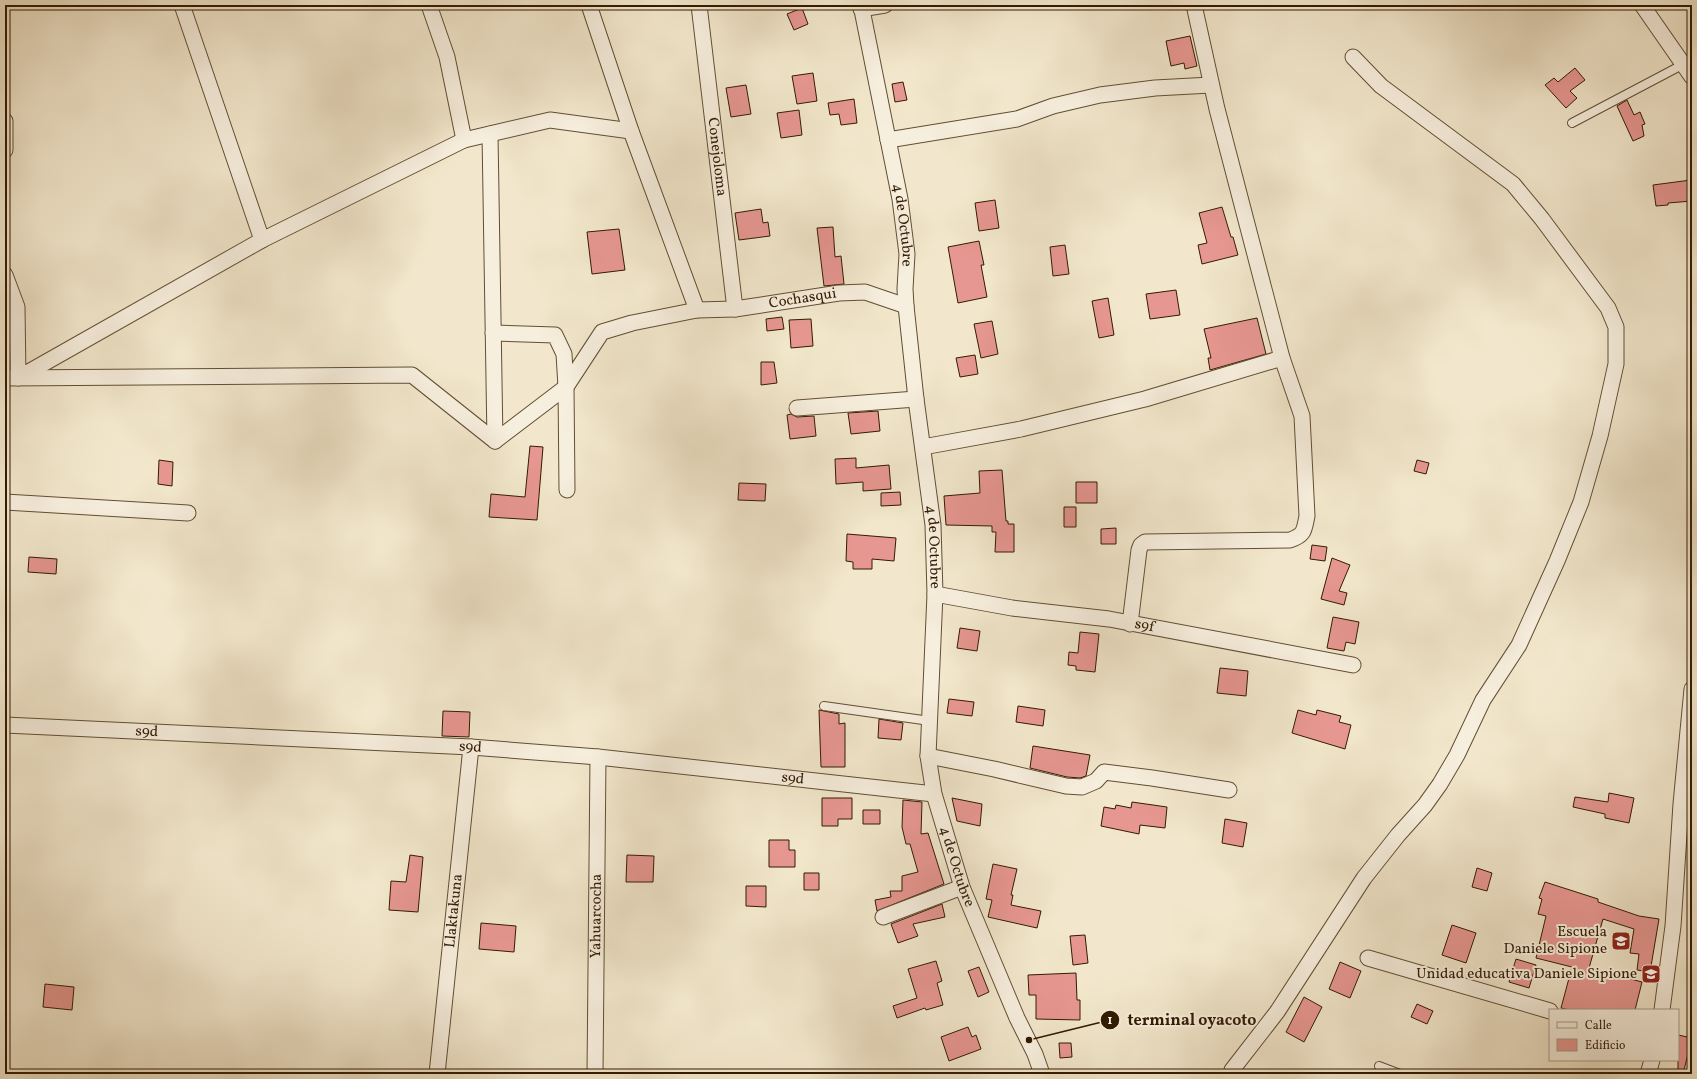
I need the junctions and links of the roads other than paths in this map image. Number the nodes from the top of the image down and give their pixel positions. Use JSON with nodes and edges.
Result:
{"nodes":[{"id":1,"x":182,"y":5,"type":"edge"},
{"id":2,"x":429,"y":5,"type":"edge"},
{"id":3,"x":589,"y":5,"type":"edge"},
{"id":4,"x":699,"y":5,"type":"edge"},
{"id":5,"x":885,"y":5,"type":"edge"},
{"id":6,"x":1194,"y":5,"type":"edge"},
{"id":7,"x":1642,"y":5,"type":"edge"},
{"id":8,"x":861,"y":7,"type":"edge"},
{"id":9,"x":1353,"y":57,"type":"dead end"},
{"id":10,"x":1684,"y":64,"type":"junction"},
{"id":11,"x":1692,"y":77,"type":"edge"},
{"id":12,"x":1211,"y":85,"type":"junction"},
{"id":13,"x":5,"y":121,"type":"edge"},
{"id":14,"x":1572,"y":123,"type":"dead end"},
{"id":15,"x":631,"y":131,"type":"junction"},
{"id":16,"x":490,"y":134,"type":"junction"},
{"id":17,"x":464,"y":140,"type":"junction"},
{"id":18,"x":888,"y":140,"type":"junction"},
{"id":19,"x":5,"y":150,"type":"edge"},
{"id":20,"x":262,"y":240,"type":"junction"},
{"id":21,"x":5,"y":275,"type":"edge"},
{"id":22,"x":906,"y":306,"type":"junction"},
{"id":23,"x":735,"y":309,"type":"junction"},
{"id":24,"x":697,"y":310,"type":"junction"},
{"id":25,"x":493,"y":333,"type":"junction"},
{"id":26,"x":1282,"y":358,"type":"junction"},
{"id":27,"x":11,"y":378,"type":"edge"},
{"id":28,"x":566,"y":387,"type":"junction"},
{"id":29,"x":916,"y":399,"type":"junction"},
{"id":30,"x":797,"y":408,"type":"dead end"},
{"id":31,"x":495,"y":441,"type":"junction"},
{"id":32,"x":923,"y":448,"type":"junction"},
{"id":33,"x":566,"y":490,"type":"dead end"},
{"id":34,"x":5,"y":502,"type":"edge"},
{"id":35,"x":188,"y":513,"type":"dead end"},
{"id":36,"x":935,"y":594,"type":"junction"},
{"id":37,"x":1130,"y":624,"type":"junction"},
{"id":38,"x":1354,"y":665,"type":"dead end"},
{"id":39,"x":1692,"y":689,"type":"edge"},
{"id":40,"x":824,"y":706,"type":"dead end"},
{"id":41,"x":930,"y":721,"type":"junction"},
{"id":42,"x":5,"y":725,"type":"edge"},
{"id":43,"x":471,"y":747,"type":"junction"},
{"id":44,"x":928,"y":756,"type":"junction"},
{"id":45,"x":598,"y":757,"type":"junction"},
{"id":46,"x":1229,"y":790,"type":"dead end"},
{"id":47,"x":934,"y":794,"type":"junction"},
{"id":48,"x":962,"y":887,"type":"junction"},
{"id":49,"x":883,"y":917,"type":"dead end"},
{"id":50,"x":1368,"y":958,"type":"dead end"},
{"id":51,"x":1662,"y":1009,"type":"edge"},
{"id":52,"x":1549,"y":1011,"type":"edge"},
{"id":53,"x":1652,"y":1061,"type":"edge"},
{"id":54,"x":1380,"y":1066,"type":"dead end"},
{"id":55,"x":437,"y":1074,"type":"edge"},
{"id":56,"x":595,"y":1074,"type":"edge"},
{"id":57,"x":1042,"y":1074,"type":"edge"},
{"id":58,"x":1231,"y":1074,"type":"edge"},
{"id":59,"x":1400,"y":1074,"type":"edge"},
{"id":60,"x":1648,"y":1074,"type":"edge"}],
"edges":[{"from":1,"to":20,"type":"street"},
{"from":2,"to":17,"type":"street"},
{"from":3,"to":15,"type":"street"},
{"from":4,"to":23,"type":"street","name":"Conejoloma"},
{"from":5,"to":8,"type":"street"},
{"from":6,"to":12,"type":"street"},
{"from":7,"to":10,"type":"street"},
{"from":8,"to":18,"type":"street","name":"4 de Octubre"},
{"from":9,"to":58,"type":"street"},
{"from":10,"to":11,"type":"street"},
{"from":10,"to":14,"type":"lane"},
{"from":12,"to":18,"type":"street"},
{"from":12,"to":26,"type":"street"},
{"from":13,"to":19,"type":"street"},
{"from":15,"to":16,"type":"street"},
{"from":15,"to":24,"type":"street"},
{"from":16,"to":17,"type":"street"},
{"from":16,"to":25,"type":"street"},
{"from":17,"to":20,"type":"street"},
{"from":18,"to":22,"type":"street","name":"4 de Octubre"},
{"from":20,"to":27,"type":"street"},
{"from":21,"to":27,"type":"street"},
{"from":22,"to":23,"type":"street","name":"Cochasqui"},
{"from":22,"to":29,"type":"street","name":"4 de Octubre"},
{"from":23,"to":24,"type":"street","name":"Cochasqui"},
{"from":24,"to":28,"type":"street","name":"Cochasqui"},
{"from":25,"to":28,"type":"street"},
{"from":25,"to":31,"type":"street"},
{"from":26,"to":32,"type":"street"},
{"from":26,"to":37,"type":"street"},
{"from":27,"to":31,"type":"street"},
{"from":28,"to":31,"type":"street"},
{"from":28,"to":33,"type":"street"},
{"from":29,"to":30,"type":"street"},
{"from":29,"to":32,"type":"street","name":"4 de Octubre"},
{"from":32,"to":36,"type":"street","name":"4 de Octubre"},
{"from":34,"to":35,"type":"street"},
{"from":36,"to":37,"type":"street","name":"s9f"},
{"from":36,"to":41,"type":"street","name":"4 de Octubre"},
{"from":37,"to":38,"type":"street","name":"s9f"},
{"from":39,"to":51,"type":"street"},
{"from":40,"to":41,"type":"lane"},
{"from":41,"to":44,"type":"street","name":"4 de Octubre"},
{"from":42,"to":43,"type":"street","name":"s9d"},
{"from":43,"to":45,"type":"street","name":"s9d"},
{"from":43,"to":55,"type":"street","name":"Llaktakuna"},
{"from":44,"to":46,"type":"street"},
{"from":44,"to":47,"type":"street","name":"4 de Octubre"},
{"from":45,"to":47,"type":"street","name":"s9d"},
{"from":45,"to":56,"type":"street","name":"Yahuarcocha"},
{"from":47,"to":48,"type":"street","name":"4 de Octubre"},
{"from":48,"to":49,"type":"street"},
{"from":48,"to":57,"type":"street","name":"4 de Octubre"},
{"from":50,"to":52,"type":"street"},
{"from":53,"to":60,"type":"street"},
{"from":54,"to":59,"type":"lane"}]}
